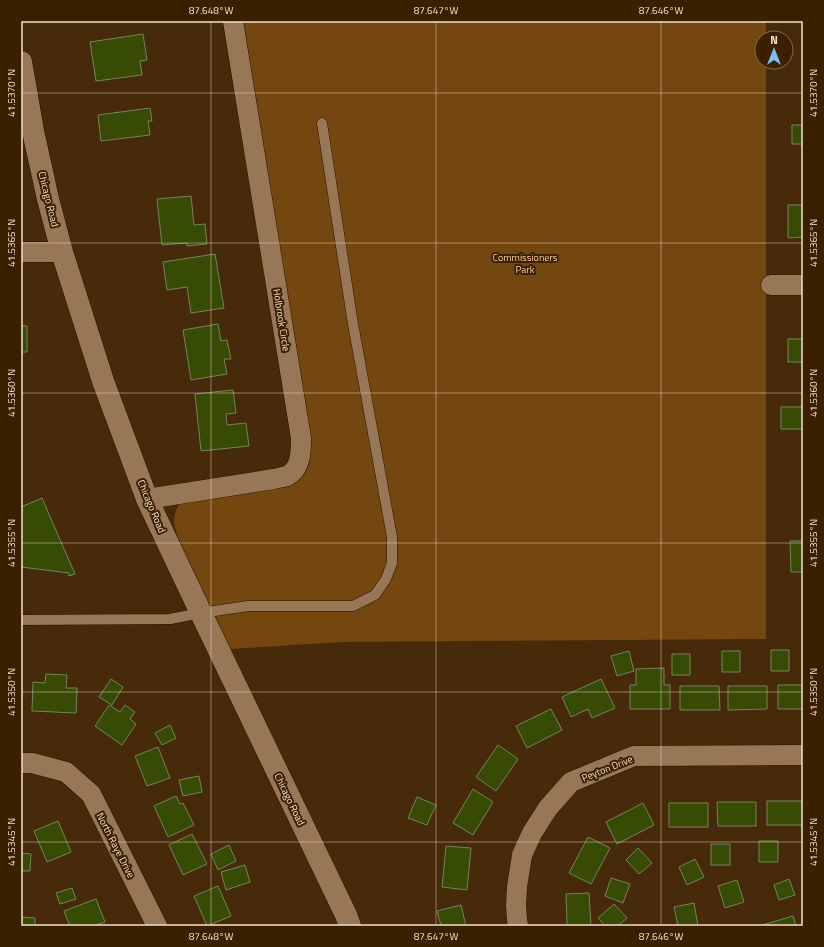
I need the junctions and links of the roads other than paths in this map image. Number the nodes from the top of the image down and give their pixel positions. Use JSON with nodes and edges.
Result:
{"nodes":[{"id":1,"x":233,"y":21,"type":"edge"},
{"id":2,"x":21,"y":62,"type":"edge"},
{"id":3,"x":322,"y":123,"type":"dead end"},
{"id":4,"x":21,"y":252,"type":"edge"},
{"id":5,"x":62,"y":252,"type":"junction"},
{"id":6,"x":803,"y":285,"type":"edge"},
{"id":7,"x":771,"y":286,"type":"dead end"},
{"id":8,"x":147,"y":499,"type":"junction"},
{"id":9,"x":201,"y":613,"type":"junction"},
{"id":10,"x":21,"y":620,"type":"edge"},
{"id":11,"x":803,"y":755,"type":"edge"},
{"id":12,"x":21,"y":763,"type":"edge"},
{"id":13,"x":157,"y":926,"type":"edge"},
{"id":14,"x":350,"y":926,"type":"edge"},
{"id":15,"x":518,"y":926,"type":"edge"}],
"edges":[{"from":1,"to":8,"type":"street","name":"Holbrook Circle"},
{"from":2,"to":5,"type":"street","name":"Chicago Road"},
{"from":3,"to":9,"type":"lane"},
{"from":4,"to":5,"type":"street"},
{"from":5,"to":8,"type":"street","name":"Chicago Road"},
{"from":6,"to":7,"type":"street"},
{"from":8,"to":9,"type":"street","name":"Chicago Road"},
{"from":9,"to":10,"type":"lane"},
{"from":9,"to":14,"type":"street","name":"Chicago Road"},
{"from":11,"to":15,"type":"street","name":"Peyton Drive"},
{"from":12,"to":13,"type":"street","name":"North Raye Drive"}]}
